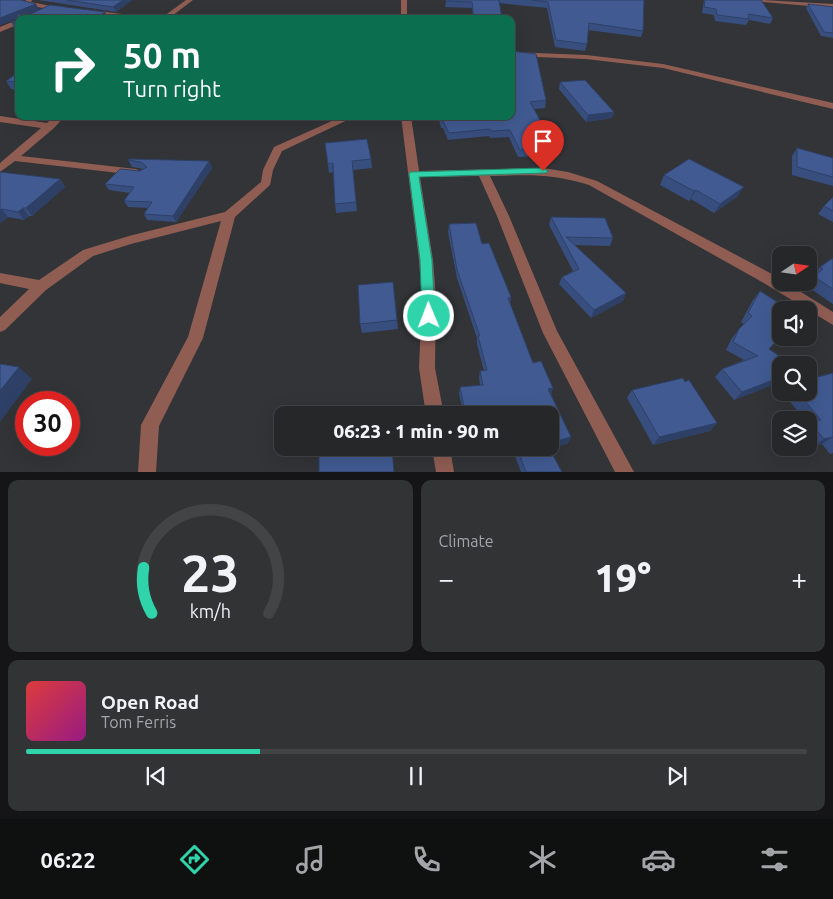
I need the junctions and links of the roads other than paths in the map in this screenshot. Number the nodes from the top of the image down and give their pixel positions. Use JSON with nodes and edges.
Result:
{"nodes":[{"id":1,"x":29,"y":0,"type":"edge"},
{"id":2,"x":190,"y":0,"type":"edge"},
{"id":3,"x":404,"y":0,"type":"edge"},
{"id":4,"x":763,"y":0,"type":"edge"},
{"id":5,"x":833,"y":6,"type":"edge"},
{"id":6,"x":50,"y":8,"type":"junction"},
{"id":7,"x":68,"y":10,"type":"edge"},
{"id":8,"x":77,"y":11,"type":"edge"},
{"id":9,"x":37,"y":13,"type":"edge"},
{"id":10,"x":112,"y":15,"type":"edge"},
{"id":11,"x":169,"y":15,"type":"edge"},
{"id":12,"x":404,"y":15,"type":"edge"},
{"id":13,"x":15,"y":23,"type":"edge"},
{"id":14,"x":0,"y":30,"type":"edge"},
{"id":15,"x":515,"y":54,"type":"edge"},
{"id":16,"x":833,"y":106,"type":"edge"},
{"id":17,"x":0,"y":119,"type":"edge"},
{"id":18,"x":56,"y":120,"type":"edge"},
{"id":19,"x":342,"y":120,"type":"edge"},
{"id":20,"x":407,"y":120,"type":"edge"},
{"id":21,"x":51,"y":126,"type":"junction"},
{"id":22,"x":14,"y":158,"type":"junction"},
{"id":23,"x":0,"y":169,"type":"edge"},
{"id":24,"x":482,"y":171,"type":"junction"},
{"id":25,"x":143,"y":173,"type":"edge"},
{"id":26,"x":414,"y":174,"type":"junction"},
{"id":27,"x":229,"y":215,"type":"junction"},
{"id":28,"x":0,"y":278,"type":"edge"},
{"id":29,"x":41,"y":286,"type":"junction"},
{"id":30,"x":833,"y":319,"type":"edge"},
{"id":31,"x":0,"y":326,"type":"edge"},
{"id":32,"x":433,"y":406,"type":"edge"},
{"id":33,"x":442,"y":456,"type":"edge"},
{"id":34,"x":147,"y":472,"type":"edge"},
{"id":35,"x":445,"y":472,"type":"edge"},
{"id":36,"x":625,"y":472,"type":"edge"}],
"edges":[{"from":1,"to":6,"type":"street"},
{"from":2,"to":11,"type":"street"},
{"from":3,"to":12,"type":"street"},
{"from":4,"to":5,"type":"street"},
{"from":6,"to":7,"type":"street"},
{"from":6,"to":9,"type":"street"},
{"from":8,"to":10,"type":"street"},
{"from":13,"to":14,"type":"street"},
{"from":15,"to":16,"type":"street"},
{"from":17,"to":21,"type":"street"},
{"from":18,"to":21,"type":"street"},
{"from":19,"to":27,"type":"street"},
{"from":20,"to":26,"type":"street"},
{"from":21,"to":22,"type":"street"},
{"from":22,"to":23,"type":"street"},
{"from":22,"to":25,"type":"street"},
{"from":24,"to":26,"type":"street"},
{"from":24,"to":30,"type":"street"},
{"from":24,"to":36,"type":"street"},
{"from":26,"to":32,"type":"street"},
{"from":27,"to":29,"type":"street"},
{"from":27,"to":34,"type":"street"},
{"from":28,"to":29,"type":"street"},
{"from":29,"to":31,"type":"street"},
{"from":33,"to":35,"type":"street"}]}
